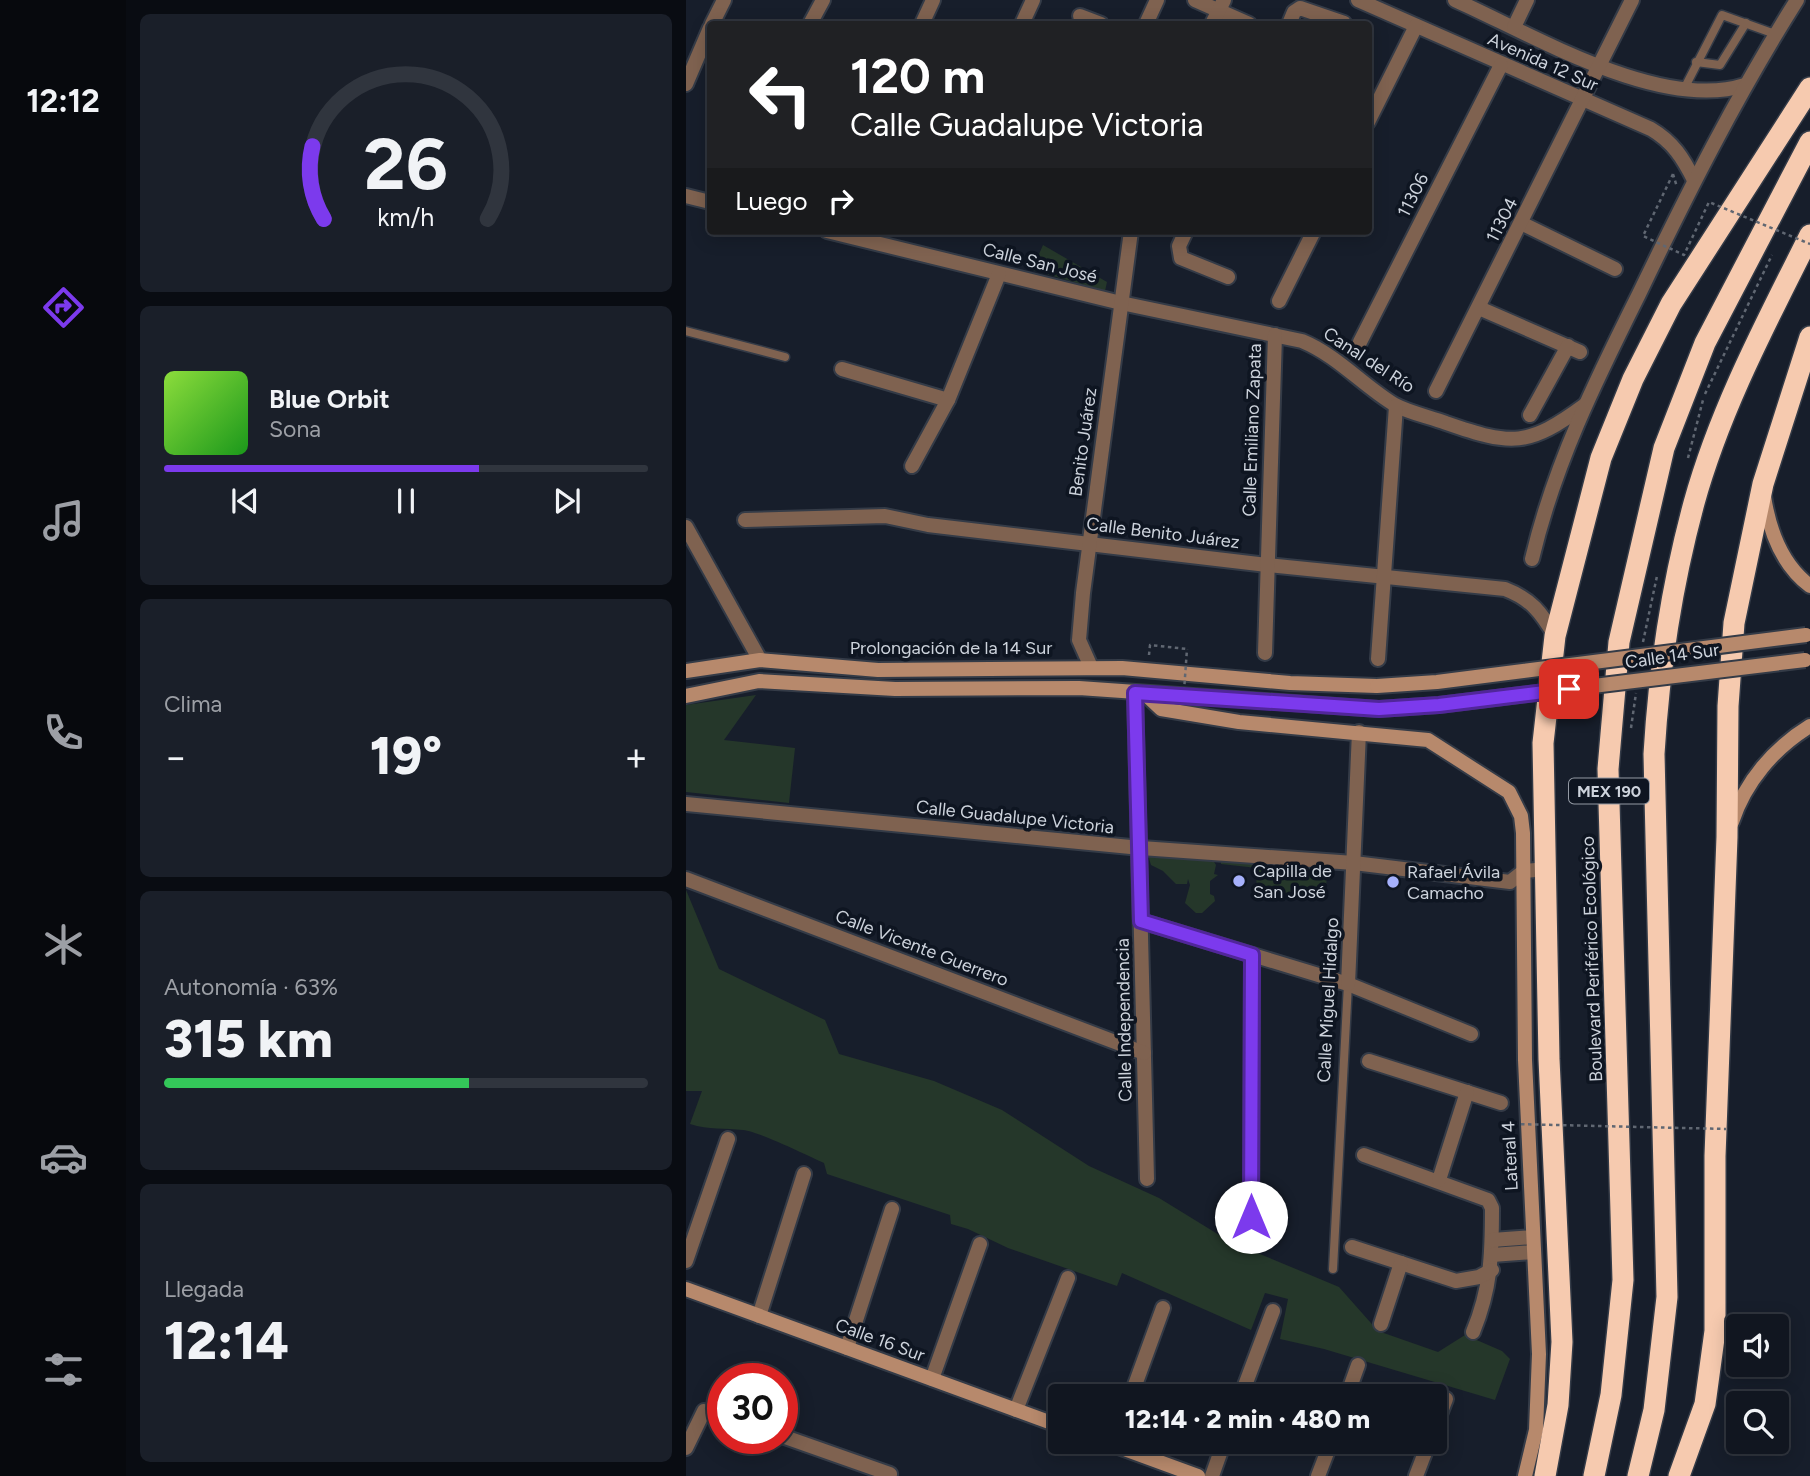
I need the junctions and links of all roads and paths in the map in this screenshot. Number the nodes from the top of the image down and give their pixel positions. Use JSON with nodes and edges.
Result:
{"nodes":[{"id":1,"x":724,"y":0,"type":"edge"},
{"id":2,"x":822,"y":0,"type":"edge"},
{"id":3,"x":933,"y":0,"type":"edge"},
{"id":4,"x":1033,"y":0,"type":"edge"},
{"id":5,"x":1157,"y":0,"type":"edge"},
{"id":6,"x":1195,"y":0,"type":"edge"},
{"id":7,"x":1358,"y":0,"type":"edge"},
{"id":8,"x":1455,"y":0,"type":"edge"},
{"id":9,"x":1527,"y":0,"type":"edge"},
{"id":10,"x":1632,"y":0,"type":"edge"},
{"id":11,"x":1797,"y":0,"type":"edge"},
{"id":12,"x":1218,"y":12,"type":"edge"},
{"id":13,"x":1080,"y":16,"type":"dead end"},
{"id":14,"x":714,"y":21,"type":"edge"},
{"id":15,"x":812,"y":21,"type":"edge"},
{"id":16,"x":923,"y":21,"type":"edge"},
{"id":17,"x":1022,"y":21,"type":"edge"},
{"id":18,"x":1093,"y":21,"type":"edge"},
{"id":19,"x":1147,"y":21,"type":"edge"},
{"id":20,"x":1241,"y":21,"type":"edge"},
{"id":21,"x":1290,"y":21,"type":"edge"},
{"id":22,"x":1338,"y":21,"type":"edge"},
{"id":23,"x":1746,"y":23,"type":"junction"},
{"id":24,"x":1416,"y":26,"type":"junction"},
{"id":25,"x":1514,"y":27,"type":"junction"},
{"id":26,"x":1775,"y":34,"type":"junction"},
{"id":27,"x":707,"y":36,"type":"edge"},
{"id":28,"x":1696,"y":62,"type":"junction"},
{"id":29,"x":1501,"y":65,"type":"junction"},
{"id":30,"x":1602,"y":66,"type":"junction"},
{"id":31,"x":686,"y":84,"type":"edge"},
{"id":32,"x":1745,"y":85,"type":"junction"},
{"id":33,"x":1810,"y":88,"type":"edge"},
{"id":34,"x":1683,"y":90,"type":"junction"},
{"id":35,"x":1584,"y":101,"type":"junction"},
{"id":36,"x":1372,"y":114,"type":"edge"},
{"id":37,"x":1810,"y":142,"type":"edge"},
{"id":38,"x":1673,"y":173,"type":"dead end"},
{"id":39,"x":1695,"y":180,"type":"junction"},
{"id":40,"x":686,"y":196,"type":"edge"},
{"id":41,"x":707,"y":201,"type":"edge"},
{"id":42,"x":1521,"y":223,"type":"junction"},
{"id":43,"x":1810,"y":234,"type":"edge"},
{"id":44,"x":843,"y":235,"type":"edge"},
{"id":45,"x":1130,"y":235,"type":"edge"},
{"id":46,"x":1184,"y":235,"type":"edge"},
{"id":47,"x":1312,"y":235,"type":"edge"},
{"id":48,"x":1810,"y":244,"type":"edge"},
{"id":49,"x":1615,"y":269,"type":"dead end"},
{"id":50,"x":999,"y":274,"type":"junction"},
{"id":51,"x":1228,"y":277,"type":"dead end"},
{"id":52,"x":1279,"y":301,"type":"dead end"},
{"id":53,"x":1121,"y":303,"type":"junction"},
{"id":54,"x":1479,"y":308,"type":"junction"},
{"id":55,"x":686,"y":331,"type":"edge"},
{"id":56,"x":1275,"y":335,"type":"junction"},
{"id":57,"x":1810,"y":337,"type":"edge"},
{"id":58,"x":1360,"y":342,"type":"dead end"},
{"id":59,"x":785,"y":358,"type":"dead end"},
{"id":60,"x":842,"y":369,"type":"dead end"},
{"id":61,"x":1810,"y":369,"type":"edge"},
{"id":62,"x":1792,"y":387,"type":"junction"},
{"id":63,"x":1436,"y":391,"type":"dead end"},
{"id":64,"x":948,"y":400,"type":"junction"},
{"id":65,"x":1396,"y":405,"type":"junction"},
{"id":66,"x":1585,"y":405,"type":"junction"},
{"id":67,"x":1530,"y":415,"type":"dead end"},
{"id":68,"x":912,"y":466,"type":"dead end"},
{"id":69,"x":1763,"y":484,"type":"junction"},
{"id":70,"x":745,"y":520,"type":"dead end"},
{"id":71,"x":686,"y":527,"type":"edge"},
{"id":72,"x":1089,"y":542,"type":"junction"},
{"id":73,"x":1532,"y":559,"type":"dead end"},
{"id":74,"x":1267,"y":565,"type":"junction"},
{"id":75,"x":1385,"y":578,"type":"junction"},
{"id":76,"x":1810,"y":586,"type":"edge"},
{"id":77,"x":1810,"y":635,"type":"edge"},
{"id":78,"x":1555,"y":636,"type":"junction"},
{"id":79,"x":1150,"y":646,"type":"dead end"},
{"id":80,"x":1265,"y":653,"type":"dead end"},
{"id":81,"x":1378,"y":659,"type":"dead end"},
{"id":82,"x":760,"y":660,"type":"junction"},
{"id":83,"x":1810,"y":660,"type":"edge"},
{"id":84,"x":1091,"y":667,"type":"junction"},
{"id":85,"x":686,"y":671,"type":"edge"},
{"id":86,"x":1140,"y":693,"type":"junction"},
{"id":87,"x":686,"y":696,"type":"edge"},
{"id":88,"x":1189,"y":700,"type":"junction"},
{"id":89,"x":1810,"y":726,"type":"edge"},
{"id":90,"x":1359,"y":732,"type":"junction"},
{"id":91,"x":686,"y":804,"type":"edge"},
{"id":92,"x":1727,"y":837,"type":"junction"},
{"id":93,"x":1141,"y":849,"type":"junction"},
{"id":94,"x":1354,"y":863,"type":"junction"},
{"id":95,"x":1547,"y":869,"type":"junction"},
{"id":96,"x":1524,"y":871,"type":"junction"},
{"id":97,"x":686,"y":878,"type":"edge"},
{"id":98,"x":1141,"y":921,"type":"junction"},
{"id":99,"x":1252,"y":955,"type":"junction"},
{"id":100,"x":1348,"y":984,"type":"junction"},
{"id":101,"x":1471,"y":1034,"type":"dead end"},
{"id":102,"x":1144,"y":1053,"type":"junction"},
{"id":103,"x":1549,"y":1059,"type":"junction"},
{"id":104,"x":1369,"y":1060,"type":"dead end"},
{"id":105,"x":1525,"y":1060,"type":"junction"},
{"id":106,"x":1467,"y":1092,"type":"junction"},
{"id":107,"x":1501,"y":1103,"type":"dead end"},
{"id":108,"x":1514,"y":1124,"type":"dead end"},
{"id":109,"x":1726,"y":1129,"type":"dead end"},
{"id":110,"x":728,"y":1139,"type":"dead end"},
{"id":111,"x":1364,"y":1155,"type":"dead end"},
{"id":112,"x":804,"y":1174,"type":"dead end"},
{"id":113,"x":1147,"y":1178,"type":"dead end"},
{"id":114,"x":1439,"y":1180,"type":"junction"},
{"id":115,"x":892,"y":1209,"type":"dead end"},
{"id":116,"x":1251,"y":1217,"type":"dead end"},
{"id":117,"x":1492,"y":1240,"type":"junction"},
{"id":118,"x":980,"y":1244,"type":"dead end"},
{"id":119,"x":1534,"y":1244,"type":"junction"},
{"id":120,"x":1352,"y":1247,"type":"dead end"},
{"id":121,"x":686,"y":1261,"type":"edge"},
{"id":122,"x":1492,"y":1262,"type":"junction"},
{"id":123,"x":1401,"y":1263,"type":"junction"},
{"id":124,"x":1334,"y":1269,"type":"dead end"},
{"id":125,"x":1068,"y":1278,"type":"dead end"},
{"id":126,"x":686,"y":1289,"type":"edge"},
{"id":127,"x":1163,"y":1308,"type":"dead end"},
{"id":128,"x":1273,"y":1311,"type":"dead end"},
{"id":129,"x":759,"y":1316,"type":"junction"},
{"id":130,"x":1381,"y":1324,"type":"dead end"},
{"id":131,"x":1473,"y":1332,"type":"dead end"},
{"id":132,"x":847,"y":1348,"type":"junction"},
{"id":133,"x":1358,"y":1365,"type":"dead end"},
{"id":134,"x":932,"y":1379,"type":"junction"},
{"id":135,"x":1135,"y":1384,"type":"edge"},
{"id":136,"x":1246,"y":1384,"type":"edge"},
{"id":137,"x":1351,"y":1384,"type":"edge"},
{"id":138,"x":1016,"y":1410,"type":"junction"},
{"id":139,"x":707,"y":1412,"type":"edge"},
{"id":140,"x":1048,"y":1422,"type":"edge"},
{"id":141,"x":798,"y":1442,"type":"edge"},
{"id":142,"x":686,"y":1446,"type":"edge"},
{"id":143,"x":1140,"y":1454,"type":"edge"},
{"id":144,"x":1220,"y":1454,"type":"edge"},
{"id":145,"x":1326,"y":1454,"type":"edge"},
{"id":146,"x":1424,"y":1454,"type":"edge"},
{"id":147,"x":890,"y":1474,"type":"dead end"},
{"id":148,"x":1198,"y":1476,"type":"edge"},
{"id":149,"x":1212,"y":1476,"type":"edge"},
{"id":150,"x":1318,"y":1476,"type":"edge"},
{"id":151,"x":1416,"y":1476,"type":"edge"},
{"id":152,"x":1525,"y":1476,"type":"edge"},
{"id":153,"x":1545,"y":1476,"type":"edge"},
{"id":154,"x":1594,"y":1476,"type":"edge"},
{"id":155,"x":1638,"y":1476,"type":"edge"},
{"id":156,"x":1679,"y":1476,"type":"edge"}],
"edges":[{"from":1,"to":14,"type":"street"},
{"from":2,"to":15,"type":"street"},
{"from":3,"to":16,"type":"street"},
{"from":4,"to":17,"type":"street"},
{"from":5,"to":19,"type":"street"},
{"from":6,"to":12,"type":"street"},
{"from":7,"to":24,"type":"street","name":"Avenida 12 Sur"},
{"from":8,"to":25,"type":"street","name":"Avenida 12 Sur"},
{"from":9,"to":25,"type":"street"},
{"from":10,"to":30,"type":"street","name":"11304"},
{"from":11,"to":26,"type":"street"},
{"from":12,"to":20,"type":"street"},
{"from":13,"to":18,"type":"street"},
{"from":21,"to":22,"type":"street"},
{"from":23,"to":26,"type":"lane"},
{"from":23,"to":28,"type":"lane"},
{"from":23,"to":28,"type":"lane"},
{"from":24,"to":29,"type":"street","name":"Avenida 12 Sur"},
{"from":24,"to":36,"type":"street"},
{"from":25,"to":30,"type":"street","name":"Avenida 12 Sur"},
{"from":26,"to":32,"type":"street"},
{"from":27,"to":31,"type":"street"},
{"from":28,"to":34,"type":"lane"},
{"from":29,"to":35,"type":"street","name":"Avenida 12 Sur"},
{"from":29,"to":58,"type":"street","name":"11306"},
{"from":30,"to":34,"type":"street","name":"Avenida 12 Sur"},
{"from":30,"to":35,"type":"street","name":"11304"},
{"from":32,"to":34,"type":"street","name":"Avenida 12 Sur"},
{"from":32,"to":39,"type":"street"},
{"from":33,"to":78,"type":"highway"},
{"from":35,"to":39,"type":"street","name":"Avenida 12 Sur"},
{"from":35,"to":42,"type":"street","name":"11304"},
{"from":37,"to":154,"type":"highway","name":"Boulevard Periférico Ecológico","number":"MEX 190"},
{"from":38,"to":48,"type":"path","bridge":true},
{"from":39,"to":66,"type":"street"},
{"from":40,"to":41,"type":"street"},
{"from":42,"to":49,"type":"street"},
{"from":42,"to":54,"type":"street","name":"11304"},
{"from":43,"to":155,"type":"highway","number":"MEX 190"},
{"from":44,"to":50,"type":"street","name":"Calle San José"},
{"from":45,"to":53,"type":"street","name":"Benito Juárez"},
{"from":46,"to":51,"type":"street"},
{"from":47,"to":52,"type":"street"},
{"from":50,"to":53,"type":"street","name":"Calle San José"},
{"from":50,"to":64,"type":"street"},
{"from":53,"to":56,"type":"street","name":"Canal del Río"},
{"from":53,"to":72,"type":"street","name":"Benito Juárez"},
{"from":54,"to":63,"type":"street","name":"11304"},
{"from":54,"to":67,"type":"street"},
{"from":55,"to":59,"type":"lane"},
{"from":56,"to":65,"type":"street","name":"Canal del Río"},
{"from":56,"to":74,"type":"street","name":"Calle Emiliano Zapata"},
{"from":57,"to":62,"type":"highway"},
{"from":60,"to":64,"type":"street"},
{"from":61,"to":62,"type":"main road"},
{"from":62,"to":69,"type":"highway"},
{"from":64,"to":68,"type":"street"},
{"from":65,"to":66,"type":"street","name":"Canal del Río"},
{"from":65,"to":75,"type":"street"},
{"from":66,"to":73,"type":"street"},
{"from":69,"to":76,"type":"main road"},
{"from":69,"to":92,"type":"highway"},
{"from":70,"to":72,"type":"street","name":"Calle Benito Juárez"},
{"from":71,"to":82,"type":"street"},
{"from":72,"to":74,"type":"street","name":"Calle Benito Juárez"},
{"from":72,"to":84,"type":"street","name":"Benito Juárez"},
{"from":74,"to":75,"type":"street","name":"Calle Benito Juárez"},
{"from":74,"to":80,"type":"street","name":"Calle Emiliano Zapata"},
{"from":75,"to":78,"type":"street","name":"Calle Benito Juárez"},
{"from":75,"to":81,"type":"street"},
{"from":77,"to":84,"type":"main road","name":"Calle 14 Sur","bridge":true},
{"from":78,"to":95,"type":"highway"},
{"from":79,"to":88,"type":"path","bridge":true},
{"from":82,"to":84,"type":"main road","name":"Prolongación de la 14 Sur"},
{"from":82,"to":85,"type":"main road","name":"Prolongación de la 14 Sur"},
{"from":83,"to":88,"type":"main road","name":"Calle 14 Sur","bridge":true},
{"from":86,"to":87,"type":"main road","name":"Calle 14 Sur"},
{"from":86,"to":88,"type":"main road","name":"Calle 14 Sur"},
{"from":86,"to":90,"type":"main road","name":"Lateral 4"},
{"from":86,"to":93,"type":"street","name":"Calle Independencia"},
{"from":89,"to":92,"type":"main road"},
{"from":90,"to":94,"type":"street","name":"Calle Miguel Hidalgo"},
{"from":90,"to":96,"type":"main road","name":"Lateral 4"},
{"from":91,"to":93,"type":"street","name":"Calle Guadalupe Victoria"},
{"from":92,"to":156,"type":"highway"},
{"from":93,"to":94,"type":"street","name":"Calle Guadalupe Victoria"},
{"from":93,"to":98,"type":"street","name":"Calle Independencia"},
{"from":94,"to":96,"type":"street","name":"Calle Guadalupe Victoria"},
{"from":94,"to":100,"type":"street","name":"Calle Miguel Hidalgo"},
{"from":95,"to":96,"type":"street","name":"Calle Guadalupe Victoria"},
{"from":95,"to":103,"type":"highway"},
{"from":96,"to":105,"type":"main road","name":"Lateral 4"},
{"from":97,"to":102,"type":"street","name":"Calle Vicente Guerrero"},
{"from":98,"to":99,"type":"street"},
{"from":98,"to":102,"type":"street","name":"Calle Independencia"},
{"from":99,"to":100,"type":"street"},
{"from":99,"to":116,"type":"street"},
{"from":100,"to":101,"type":"street"},
{"from":100,"to":124,"type":"lane","name":"Calle Miguel Hidalgo"},
{"from":102,"to":113,"type":"street","name":"Calle Independencia"},
{"from":103,"to":105,"type":"main road"},
{"from":103,"to":153,"type":"highway"},
{"from":104,"to":106,"type":"street"},
{"from":105,"to":119,"type":"main road","name":"Lateral 4"},
{"from":106,"to":107,"type":"street"},
{"from":106,"to":114,"type":"street"},
{"from":108,"to":109,"type":"path","bridge":true},
{"from":110,"to":121,"type":"street"},
{"from":111,"to":114,"type":"street"},
{"from":112,"to":129,"type":"street"},
{"from":114,"to":117,"type":"street"},
{"from":115,"to":132,"type":"street"},
{"from":117,"to":119,"type":"street"},
{"from":117,"to":122,"type":"street"},
{"from":118,"to":134,"type":"street"},
{"from":119,"to":122,"type":"street"},
{"from":119,"to":152,"type":"main road","name":"Lateral 4"},
{"from":120,"to":123,"type":"street"},
{"from":122,"to":123,"type":"street"},
{"from":122,"to":131,"type":"street"},
{"from":123,"to":130,"type":"street"},
{"from":125,"to":138,"type":"street"},
{"from":126,"to":129,"type":"main road","name":"Calle 16 Sur"},
{"from":127,"to":135,"type":"street"},
{"from":128,"to":136,"type":"street"},
{"from":129,"to":132,"type":"main road","name":"Calle 16 Sur"},
{"from":132,"to":134,"type":"main road","name":"Calle 16 Sur"},
{"from":133,"to":137,"type":"street"},
{"from":134,"to":138,"type":"main road","name":"Calle 16 Sur"},
{"from":138,"to":140,"type":"main road","name":"Calle 16 Sur"},
{"from":139,"to":142,"type":"street"},
{"from":141,"to":147,"type":"street"},
{"from":143,"to":148,"type":"main road"},
{"from":144,"to":149,"type":"street"},
{"from":145,"to":150,"type":"street"},
{"from":146,"to":151,"type":"street"}]}
